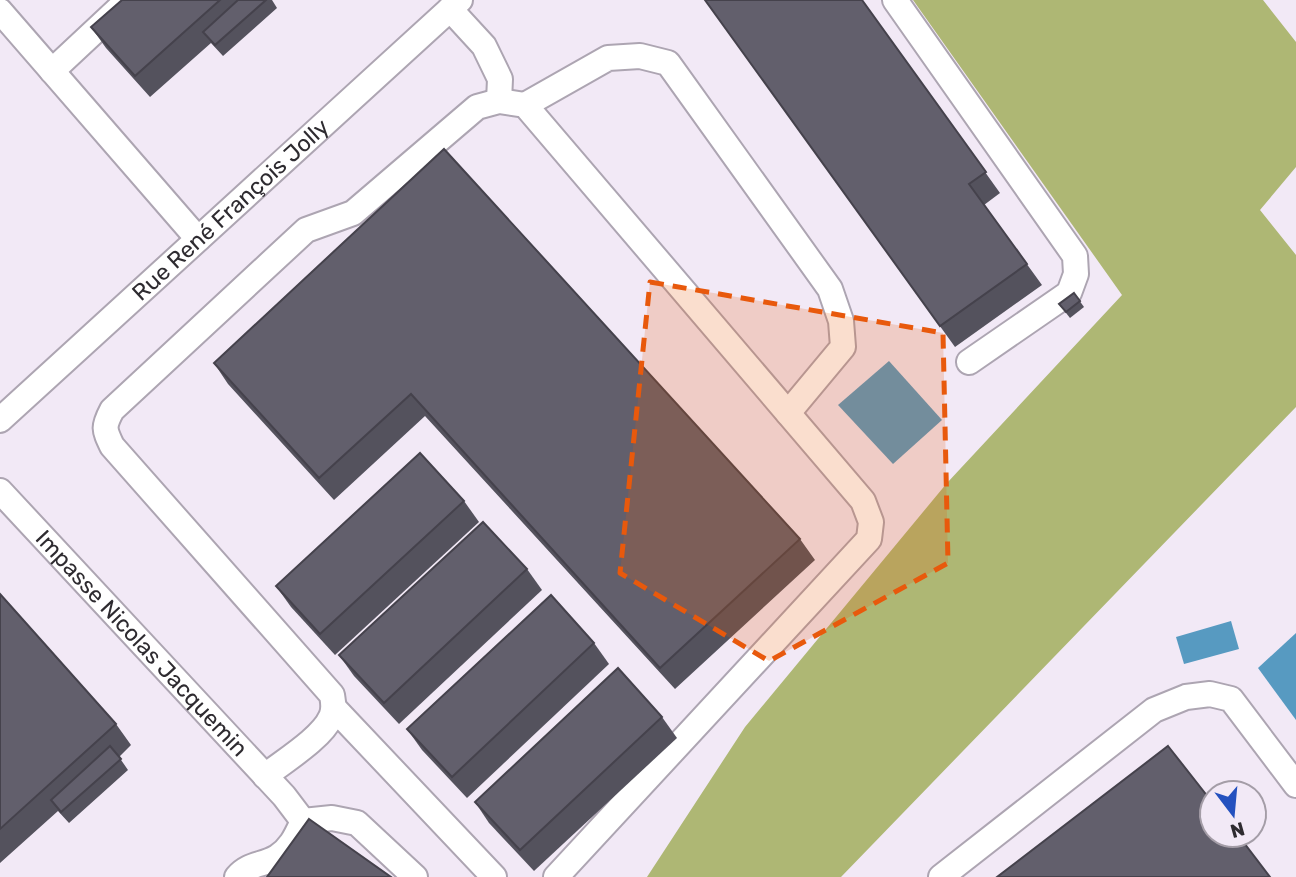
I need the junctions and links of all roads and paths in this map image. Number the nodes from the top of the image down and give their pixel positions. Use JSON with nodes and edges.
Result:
{"nodes":[{"id":1,"x":128,"y":0,"type":"edge"},
{"id":2,"x":895,"y":0,"type":"edge"},
{"id":3,"x":455,"y":4,"type":"edge"},
{"id":4,"x":0,"y":11,"type":"edge"},
{"id":5,"x":52,"y":71,"type":"junction"},
{"id":6,"x":499,"y":102,"type":"junction"},
{"id":7,"x":525,"y":105,"type":"junction"},
{"id":8,"x":198,"y":239,"type":"junction"},
{"id":9,"x":969,"y":362,"type":"dead end"},
{"id":10,"x":788,"y":413,"type":"junction"},
{"id":11,"x":0,"y":419,"type":"edge"},
{"id":12,"x":0,"y":491,"type":"edge"},
{"id":13,"x":334,"y":708,"type":"junction"},
{"id":14,"x":265,"y":776,"type":"junction"},
{"id":15,"x":1296,"y":785,"type":"edge"},
{"id":16,"x":303,"y":821,"type":"junction"},
{"id":17,"x":237,"y":877,"type":"edge"},
{"id":18,"x":415,"y":877,"type":"edge"},
{"id":19,"x":494,"y":877,"type":"edge"},
{"id":20,"x":556,"y":877,"type":"edge"},
{"id":21,"x":941,"y":877,"type":"edge"}],
"edges":[{"from":1,"to":5,"type":"street"},
{"from":2,"to":9,"type":"street"},
{"from":3,"to":6,"type":"street"},
{"from":3,"to":8,"type":"street","name":"Rue René François Jolly"},
{"from":4,"to":5,"type":"street"},
{"from":5,"to":8,"type":"street"},
{"from":6,"to":7,"type":"street"},
{"from":6,"to":13,"type":"street"},
{"from":7,"to":10,"type":"street"},
{"from":7,"to":10,"type":"street"},
{"from":8,"to":11,"type":"street","name":"Rue René François Jolly"},
{"from":10,"to":20,"type":"street"},
{"from":12,"to":14,"type":"street","name":"Impasse Nicolas Jacquemin"},
{"from":13,"to":14,"type":"street"},
{"from":13,"to":19,"type":"street"},
{"from":14,"to":16,"type":"street","name":"Impasse Nicolas Jacquemin"},
{"from":15,"to":21,"type":"street"},
{"from":16,"to":17,"type":"street"},
{"from":16,"to":18,"type":"street"}]}
